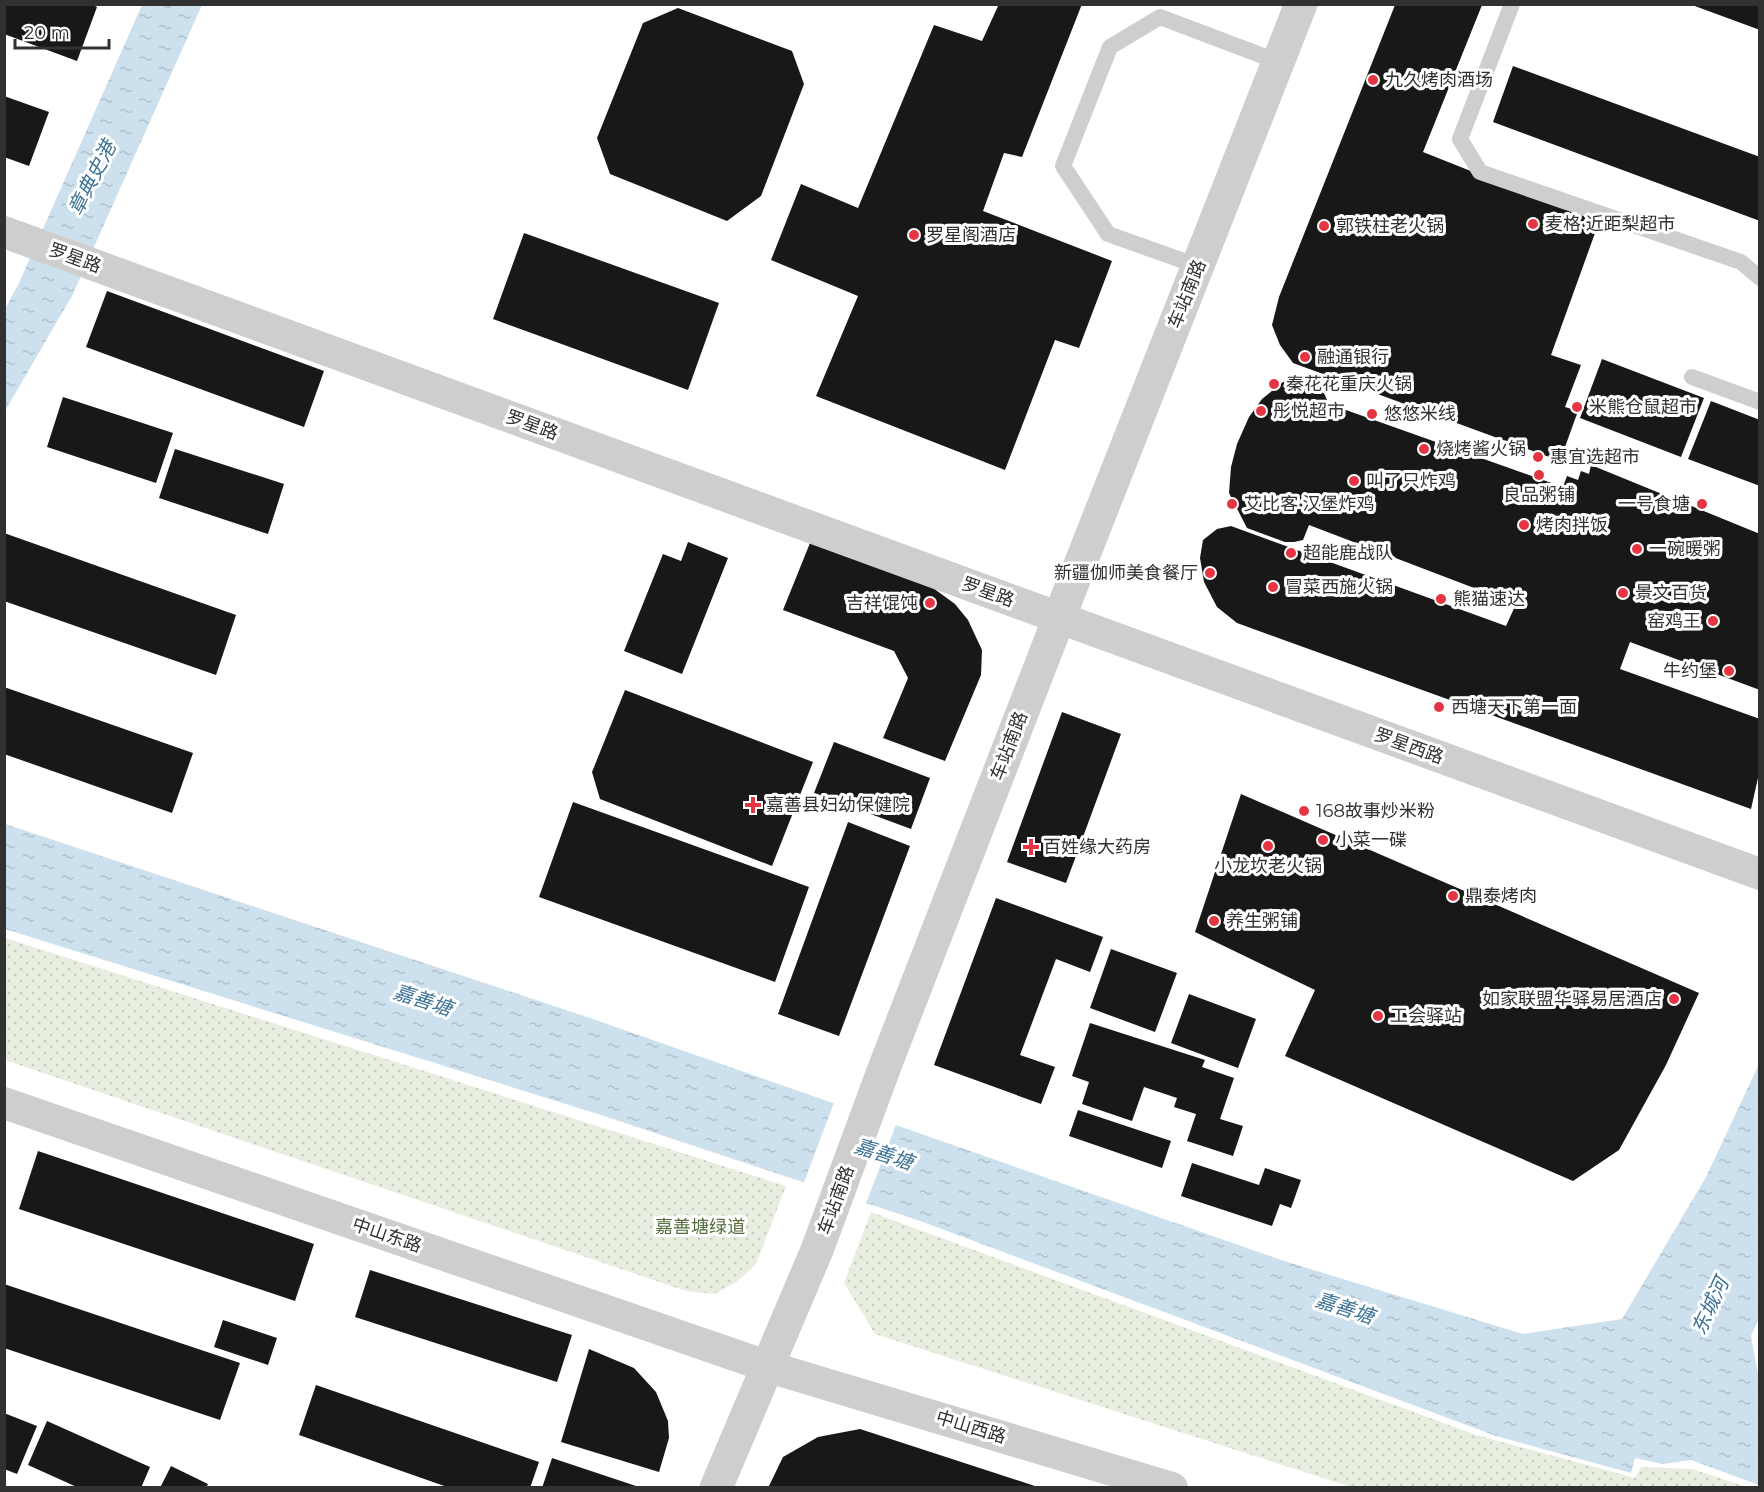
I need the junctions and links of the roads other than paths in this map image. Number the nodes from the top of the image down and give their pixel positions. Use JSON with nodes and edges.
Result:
{"nodes":[{"id":1,"x":1301,"y":4,"type":"edge"},
{"id":2,"x":1512,"y":4,"type":"edge"},
{"id":3,"x":1279,"y":62,"type":"junction"},
{"id":4,"x":13,"y":235,"type":"edge"},
{"id":5,"x":1198,"y":266,"type":"junction"},
{"id":6,"x":1760,"y":278,"type":"edge"},
{"id":7,"x":1692,"y":377,"type":"dead end"},
{"id":8,"x":1760,"y":402,"type":"edge"},
{"id":9,"x":1059,"y":618,"type":"junction"},
{"id":10,"x":1760,"y":874,"type":"edge"},
{"id":11,"x":4,"y":1103,"type":"edge"},
{"id":12,"x":769,"y":1367,"type":"junction"},
{"id":13,"x":716,"y":1488,"type":"edge"},
{"id":14,"x":1172,"y":1488,"type":"edge"}],
"edges":[{"from":1,"to":3,"type":"street","name":"车站南路"},
{"from":2,"to":6,"type":"lane"},
{"from":3,"to":5,"type":"street","name":"车站南路"},
{"from":3,"to":5,"type":"lane"},
{"from":4,"to":9,"type":"street","name":"罗星路"},
{"from":5,"to":9,"type":"street","name":"车站南路"},
{"from":7,"to":8,"type":"lane"},
{"from":9,"to":10,"type":"street","name":"罗星西路"},
{"from":9,"to":12,"type":"street","name":"车站南路"},
{"from":11,"to":12,"type":"street","name":"中山东路"},
{"from":12,"to":13,"type":"street","name":"车站南路"},
{"from":12,"to":14,"type":"street","name":"中山西路"}]}
